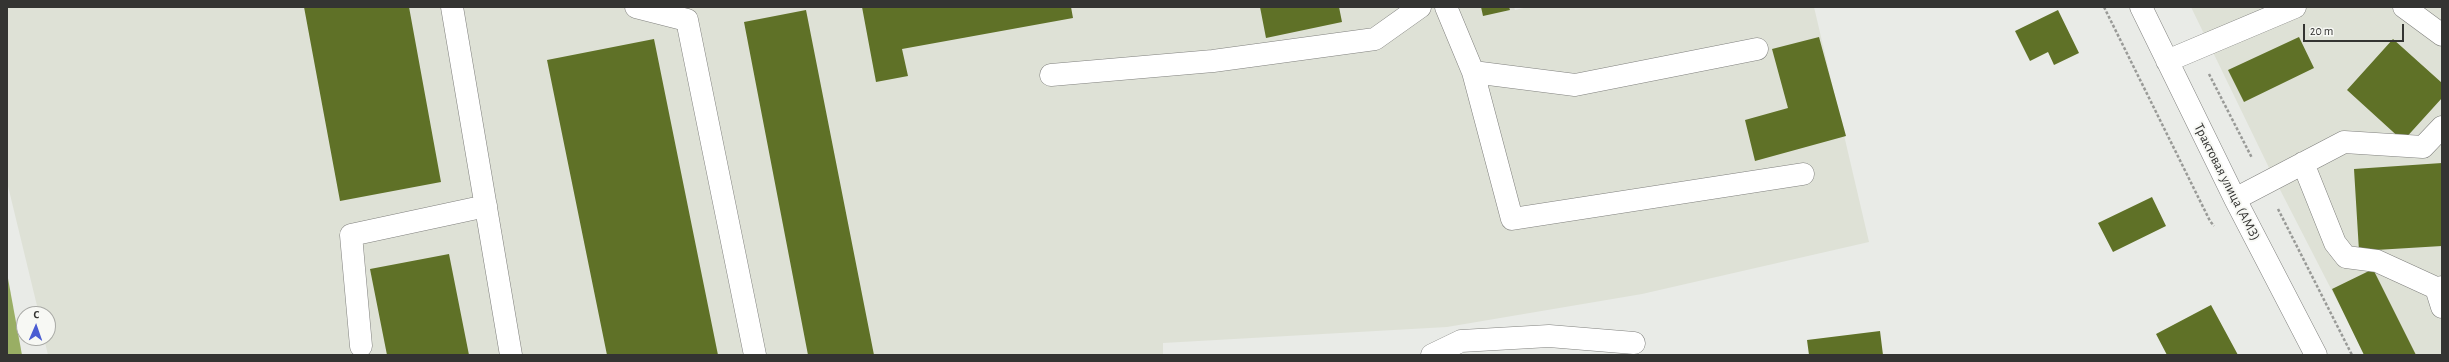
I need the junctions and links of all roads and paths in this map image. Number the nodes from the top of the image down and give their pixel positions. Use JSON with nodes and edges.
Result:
{"nodes":[{"id":1,"x":452,"y":7,"type":"edge"},
{"id":2,"x":636,"y":7,"type":"edge"},
{"id":3,"x":1420,"y":7,"type":"edge"},
{"id":4,"x":1446,"y":7,"type":"edge"},
{"id":5,"x":2141,"y":7,"type":"edge"},
{"id":6,"x":2295,"y":7,"type":"edge"},
{"id":7,"x":2404,"y":7,"type":"edge"},
{"id":8,"x":2442,"y":35,"type":"edge"},
{"id":9,"x":1757,"y":49,"type":"dead end"},
{"id":10,"x":2167,"y":61,"type":"junction"},
{"id":11,"x":1473,"y":72,"type":"junction"},
{"id":12,"x":1052,"y":75,"type":"dead end"},
{"id":13,"x":2442,"y":127,"type":"edge"},
{"id":14,"x":2303,"y":163,"type":"junction"},
{"id":15,"x":1803,"y":174,"type":"dead end"},
{"id":16,"x":2235,"y":199,"type":"junction"},
{"id":17,"x":486,"y":206,"type":"junction"},
{"id":18,"x":2440,"y":294,"type":"edge"},
{"id":19,"x":1634,"y":343,"type":"dead end"},
{"id":20,"x":361,"y":346,"type":"dead end"},
{"id":21,"x":511,"y":355,"type":"edge"},
{"id":22,"x":755,"y":355,"type":"edge"},
{"id":23,"x":1432,"y":355,"type":"edge"},
{"id":24,"x":2316,"y":355,"type":"edge"}],
"edges":[{"from":1,"to":17,"type":"street"},
{"from":2,"to":22,"type":"street"},
{"from":3,"to":12,"type":"street"},
{"from":4,"to":11,"type":"street"},
{"from":5,"to":10,"type":"street","name":"Трактовая улица (АМЗ)"},
{"from":6,"to":10,"type":"street"},
{"from":7,"to":8,"type":"street"},
{"from":9,"to":11,"type":"street"},
{"from":10,"to":16,"type":"street","name":"Трактовая улица (АМЗ)"},
{"from":11,"to":15,"type":"street"},
{"from":13,"to":14,"type":"street"},
{"from":14,"to":16,"type":"street"},
{"from":14,"to":18,"type":"street"},
{"from":16,"to":24,"type":"street","name":"Трактовая улица (АМЗ)"},
{"from":17,"to":20,"type":"street"},
{"from":17,"to":21,"type":"street"},
{"from":19,"to":23,"type":"street"}]}
